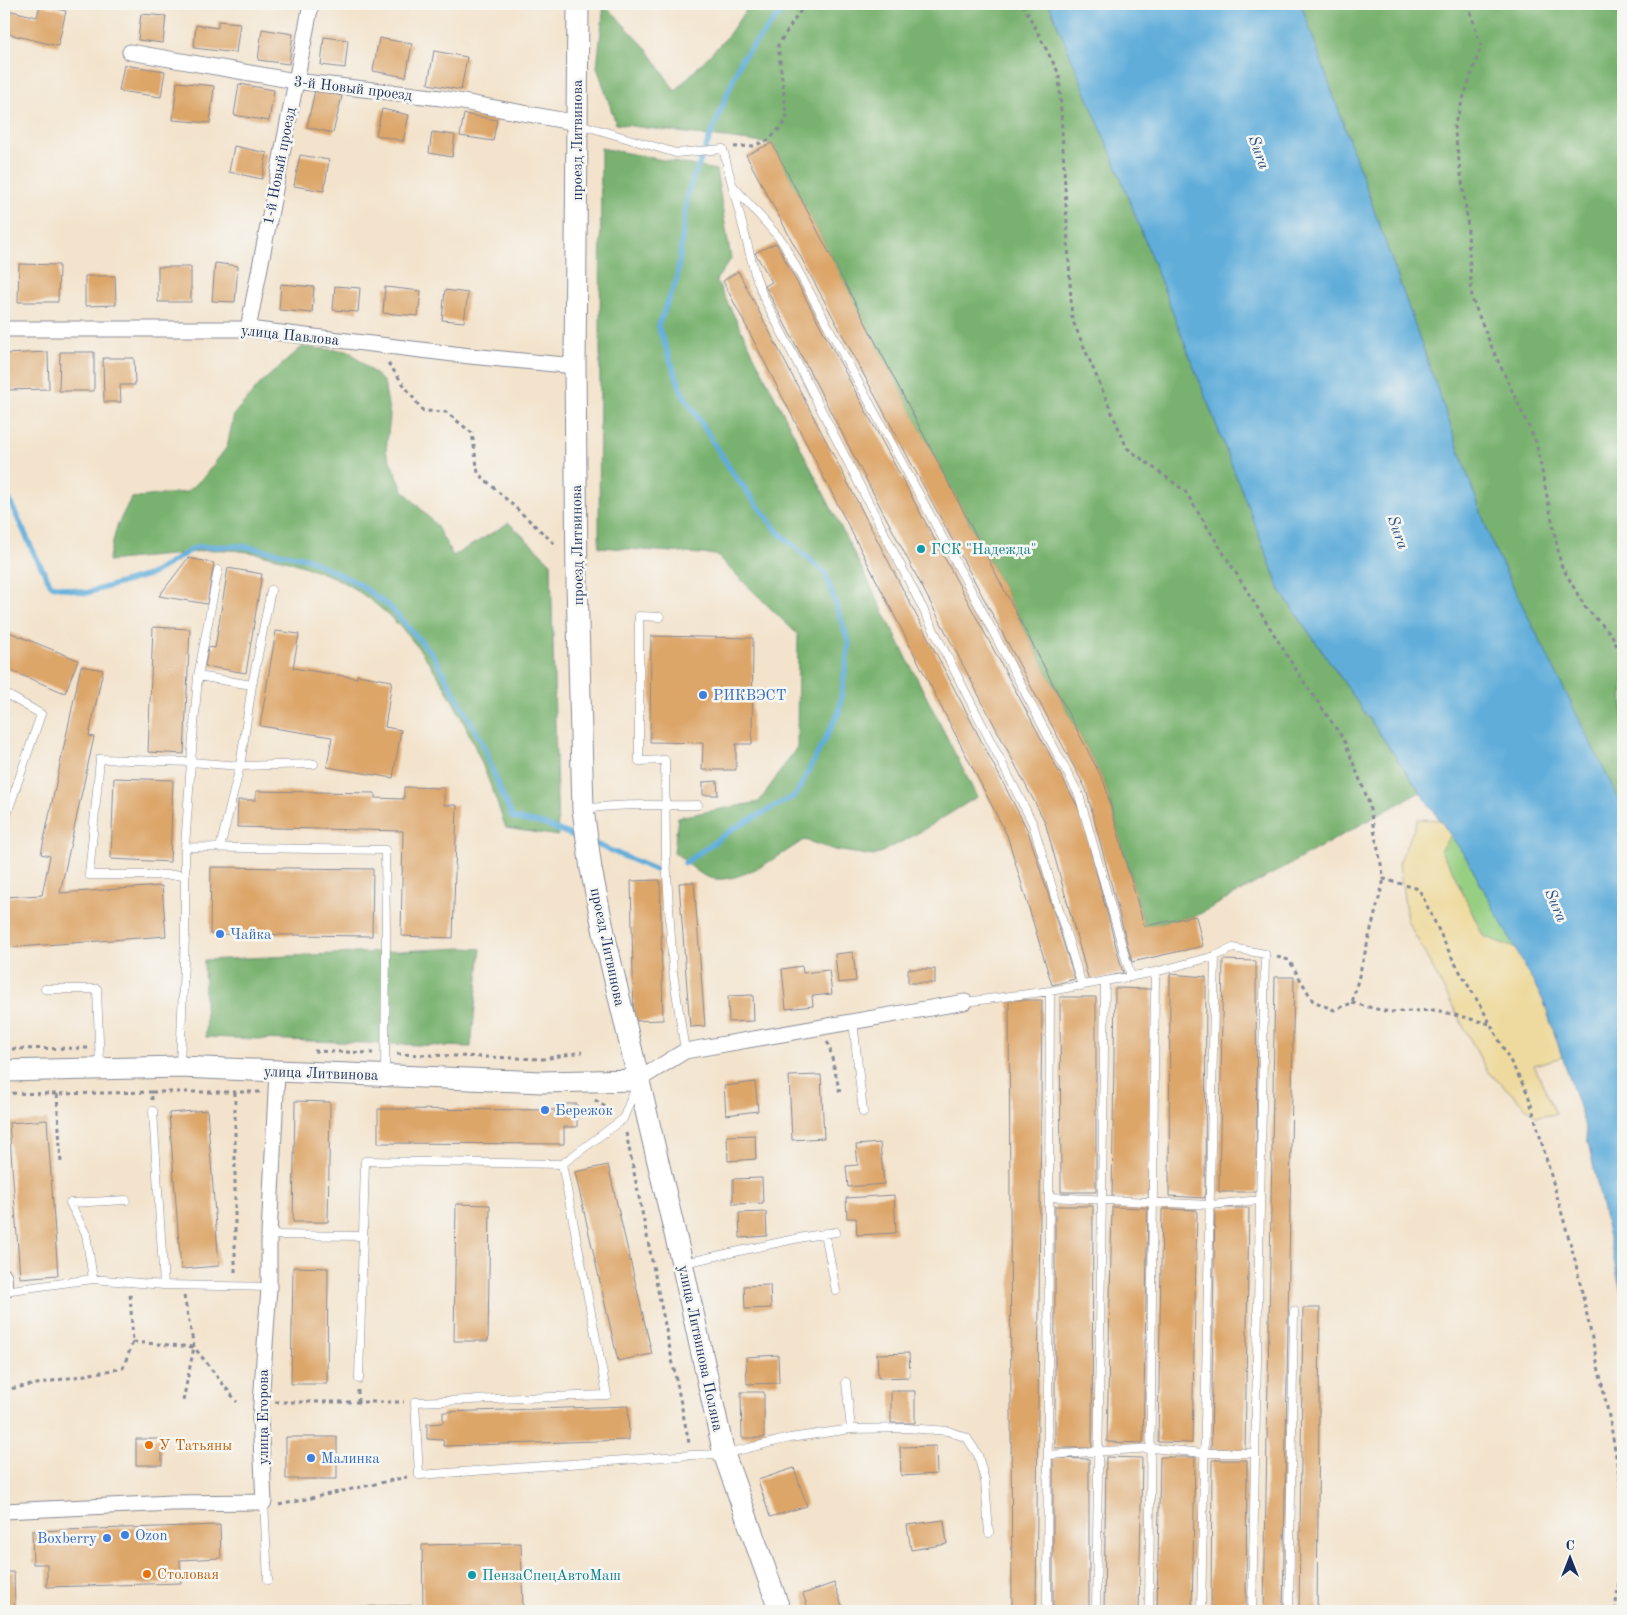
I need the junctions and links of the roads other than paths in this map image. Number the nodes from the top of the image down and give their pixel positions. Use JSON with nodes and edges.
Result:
{"nodes":[{"id":1,"x":311,"y":4,"type":"edge"},
{"id":2,"x":578,"y":4,"type":"edge"},
{"id":3,"x":130,"y":52,"type":"dead end"},
{"id":4,"x":295,"y":81,"type":"junction"},
{"id":5,"x":577,"y":124,"type":"junction"},
{"id":6,"x":733,"y":186,"type":"junction"},
{"id":7,"x":4,"y":329,"type":"edge"},
{"id":8,"x":248,"y":329,"type":"junction"},
{"id":9,"x":575,"y":366,"type":"junction"},
{"id":10,"x":218,"y":570,"type":"dead end"},
{"id":11,"x":271,"y":590,"type":"dead end"},
{"id":12,"x":660,"y":617,"type":"dead end"},
{"id":13,"x":198,"y":676,"type":"junction"},
{"id":14,"x":252,"y":685,"type":"junction"},
{"id":15,"x":4,"y":694,"type":"edge"},
{"id":16,"x":191,"y":762,"type":"junction"},
{"id":17,"x":314,"y":764,"type":"dead end"},
{"id":18,"x":240,"y":766,"type":"junction"},
{"id":19,"x":698,"y":805,"type":"dead end"},
{"id":20,"x":665,"y":806,"type":"junction"},
{"id":21,"x":583,"y":809,"type":"junction"},
{"id":22,"x":4,"y":823,"type":"edge"},
{"id":23,"x":185,"y":847,"type":"junction"},
{"id":24,"x":220,"y":848,"type":"junction"},
{"id":25,"x":185,"y":875,"type":"junction"},
{"id":26,"x":1215,"y":956,"type":"junction"},
{"id":27,"x":1155,"y":972,"type":"junction"},
{"id":28,"x":1131,"y":977,"type":"junction"},
{"id":29,"x":1105,"y":982,"type":"junction"},
{"id":30,"x":1082,"y":986,"type":"junction"},
{"id":31,"x":45,"y":990,"type":"dead end"},
{"id":32,"x":1050,"y":991,"type":"junction"},
{"id":33,"x":964,"y":1002,"type":"joint"},
{"id":34,"x":853,"y":1021,"type":"junction"},
{"id":35,"x":685,"y":1051,"type":"junction"},
{"id":36,"x":180,"y":1067,"type":"junction"},
{"id":37,"x":100,"y":1068,"type":"junction"},
{"id":38,"x":4,"y":1071,"type":"edge"},
{"id":39,"x":277,"y":1072,"type":"junction"},
{"id":40,"x":385,"y":1076,"type":"junction"},
{"id":41,"x":638,"y":1080,"type":"junction"},
{"id":42,"x":153,"y":1111,"type":"road end"},
{"id":43,"x":863,"y":1112,"type":"dead end"},
{"id":44,"x":562,"y":1164,"type":"junction"},
{"id":45,"x":1049,"y":1197,"type":"junction"},
{"id":46,"x":126,"y":1200,"type":"dead end"},
{"id":47,"x":1102,"y":1200,"type":"junction"},
{"id":48,"x":1260,"y":1200,"type":"junction"},
{"id":49,"x":1153,"y":1203,"type":"junction"},
{"id":50,"x":1210,"y":1205,"type":"junction"},
{"id":51,"x":836,"y":1232,"type":"dead end"},
{"id":52,"x":825,"y":1233,"type":"junction"},
{"id":53,"x":269,"y":1235,"type":"junction"},
{"id":54,"x":363,"y":1236,"type":"junction"},
{"id":55,"x":682,"y":1263,"type":"junction"},
{"id":56,"x":93,"y":1279,"type":"junction"},
{"id":57,"x":164,"y":1285,"type":"junction"},
{"id":58,"x":4,"y":1286,"type":"edge"},
{"id":59,"x":269,"y":1287,"type":"junction"},
{"id":60,"x":836,"y":1291,"type":"dead end"},
{"id":61,"x":1294,"y":1311,"type":"dead end"},
{"id":62,"x":359,"y":1379,"type":"dead end"},
{"id":63,"x":846,"y":1382,"type":"dead end"},
{"id":64,"x":851,"y":1429,"type":"junction"},
{"id":65,"x":1151,"y":1448,"type":"junction"},
{"id":66,"x":1098,"y":1452,"type":"junction"},
{"id":67,"x":1204,"y":1453,"type":"junction"},
{"id":68,"x":1255,"y":1453,"type":"junction"},
{"id":69,"x":724,"y":1454,"type":"junction"},
{"id":70,"x":1048,"y":1455,"type":"junction"},
{"id":71,"x":264,"y":1502,"type":"junction"},
{"id":72,"x":4,"y":1511,"type":"edge"},
{"id":73,"x":989,"y":1534,"type":"dead end"},
{"id":74,"x":268,"y":1580,"type":"dead end"},
{"id":75,"x":780,"y":1611,"type":"edge"},
{"id":76,"x":1047,"y":1611,"type":"edge"},
{"id":77,"x":1096,"y":1611,"type":"edge"},
{"id":78,"x":1149,"y":1611,"type":"edge"},
{"id":79,"x":1201,"y":1611,"type":"edge"},
{"id":80,"x":1252,"y":1611,"type":"edge"},
{"id":81,"x":1290,"y":1611,"type":"edge"}],
"edges":[{"from":1,"to":4,"type":"street","name":"1-й Новый проезд"},
{"from":2,"to":5,"type":"main road","name":"проезд Литвинова"},
{"from":3,"to":4,"type":"street","name":"3-й Новый проезд"},
{"from":4,"to":5,"type":"street","name":"3-й Новый проезд"},
{"from":4,"to":8,"type":"street","name":"1-й Новый проезд"},
{"from":5,"to":6,"type":"lane"},
{"from":5,"to":9,"type":"main road","name":"проезд Литвинова"},
{"from":6,"to":28,"type":"lane"},
{"from":6,"to":30,"type":"lane"},
{"from":7,"to":8,"type":"street","name":"улица Павлова"},
{"from":8,"to":9,"type":"street","name":"улица Павлова"},
{"from":9,"to":21,"type":"main road","name":"проезд Литвинова"},
{"from":10,"to":13,"type":"lane"},
{"from":11,"to":14,"type":"lane"},
{"from":12,"to":20,"type":"lane"},
{"from":13,"to":14,"type":"lane"},
{"from":13,"to":16,"type":"lane"},
{"from":14,"to":18,"type":"lane"},
{"from":15,"to":22,"type":"lane"},
{"from":16,"to":18,"type":"lane"},
{"from":16,"to":23,"type":"lane"},
{"from":16,"to":25,"type":"lane"},
{"from":17,"to":18,"type":"lane"},
{"from":18,"to":24,"type":"lane"},
{"from":19,"to":20,"type":"lane"},
{"from":20,"to":21,"type":"lane"},
{"from":20,"to":35,"type":"lane"},
{"from":21,"to":41,"type":"main road","name":"проезд Литвинова"},
{"from":23,"to":24,"type":"lane"},
{"from":23,"to":25,"type":"lane"},
{"from":24,"to":40,"type":"lane"},
{"from":25,"to":36,"type":"lane"},
{"from":26,"to":27,"type":"lane"},
{"from":26,"to":48,"type":"lane"},
{"from":26,"to":50,"type":"lane"},
{"from":27,"to":28,"type":"lane"},
{"from":27,"to":49,"type":"lane"},
{"from":28,"to":29,"type":"lane"},
{"from":29,"to":30,"type":"lane"},
{"from":29,"to":47,"type":"lane"},
{"from":30,"to":32,"type":"lane"},
{"from":31,"to":37,"type":"lane"},
{"from":32,"to":33,"type":"lane"},
{"from":32,"to":45,"type":"lane"},
{"from":33,"to":34,"type":"street"},
{"from":34,"to":35,"type":"street"},
{"from":34,"to":43,"type":"lane"},
{"from":35,"to":41,"type":"street"},
{"from":36,"to":37,"type":"main road","name":"улица Литвинова"},
{"from":36,"to":39,"type":"main road","name":"улица Литвинова"},
{"from":37,"to":38,"type":"main road","name":"улица Литвинова"},
{"from":39,"to":40,"type":"main road","name":"улица Литвинова"},
{"from":39,"to":53,"type":"street","name":"улица Егорова"},
{"from":40,"to":41,"type":"main road","name":"улица Литвинова"},
{"from":41,"to":44,"type":"lane"},
{"from":41,"to":55,"type":"main road","name":"улица Литвинова Поляна"},
{"from":42,"to":57,"type":"lane"},
{"from":44,"to":54,"type":"lane"},
{"from":44,"to":69,"type":"lane"},
{"from":45,"to":47,"type":"lane"},
{"from":45,"to":70,"type":"lane"},
{"from":46,"to":56,"type":"lane"},
{"from":47,"to":49,"type":"lane"},
{"from":47,"to":66,"type":"lane"},
{"from":48,"to":50,"type":"lane"},
{"from":48,"to":68,"type":"lane"},
{"from":49,"to":50,"type":"lane"},
{"from":49,"to":65,"type":"lane"},
{"from":50,"to":67,"type":"lane"},
{"from":51,"to":52,"type":"lane"},
{"from":52,"to":55,"type":"lane"},
{"from":52,"to":60,"type":"lane"},
{"from":53,"to":54,"type":"lane"},
{"from":53,"to":59,"type":"street","name":"улица Егорова"},
{"from":54,"to":62,"type":"lane"},
{"from":55,"to":69,"type":"main road","name":"улица Литвинова Поляна"},
{"from":56,"to":57,"type":"lane"},
{"from":56,"to":58,"type":"lane"},
{"from":57,"to":59,"type":"lane"},
{"from":59,"to":71,"type":"street","name":"улица Егорова"},
{"from":61,"to":81,"type":"lane"},
{"from":63,"to":64,"type":"lane"},
{"from":64,"to":69,"type":"lane"},
{"from":64,"to":73,"type":"lane"},
{"from":65,"to":66,"type":"lane"},
{"from":65,"to":67,"type":"lane"},
{"from":65,"to":78,"type":"lane"},
{"from":66,"to":70,"type":"lane"},
{"from":66,"to":77,"type":"lane"},
{"from":67,"to":68,"type":"lane"},
{"from":67,"to":79,"type":"lane"},
{"from":68,"to":80,"type":"lane"},
{"from":69,"to":75,"type":"main road","name":"улица Литвинова Поляна"},
{"from":70,"to":76,"type":"lane"},
{"from":71,"to":72,"type":"street"},
{"from":71,"to":74,"type":"lane"}]}
